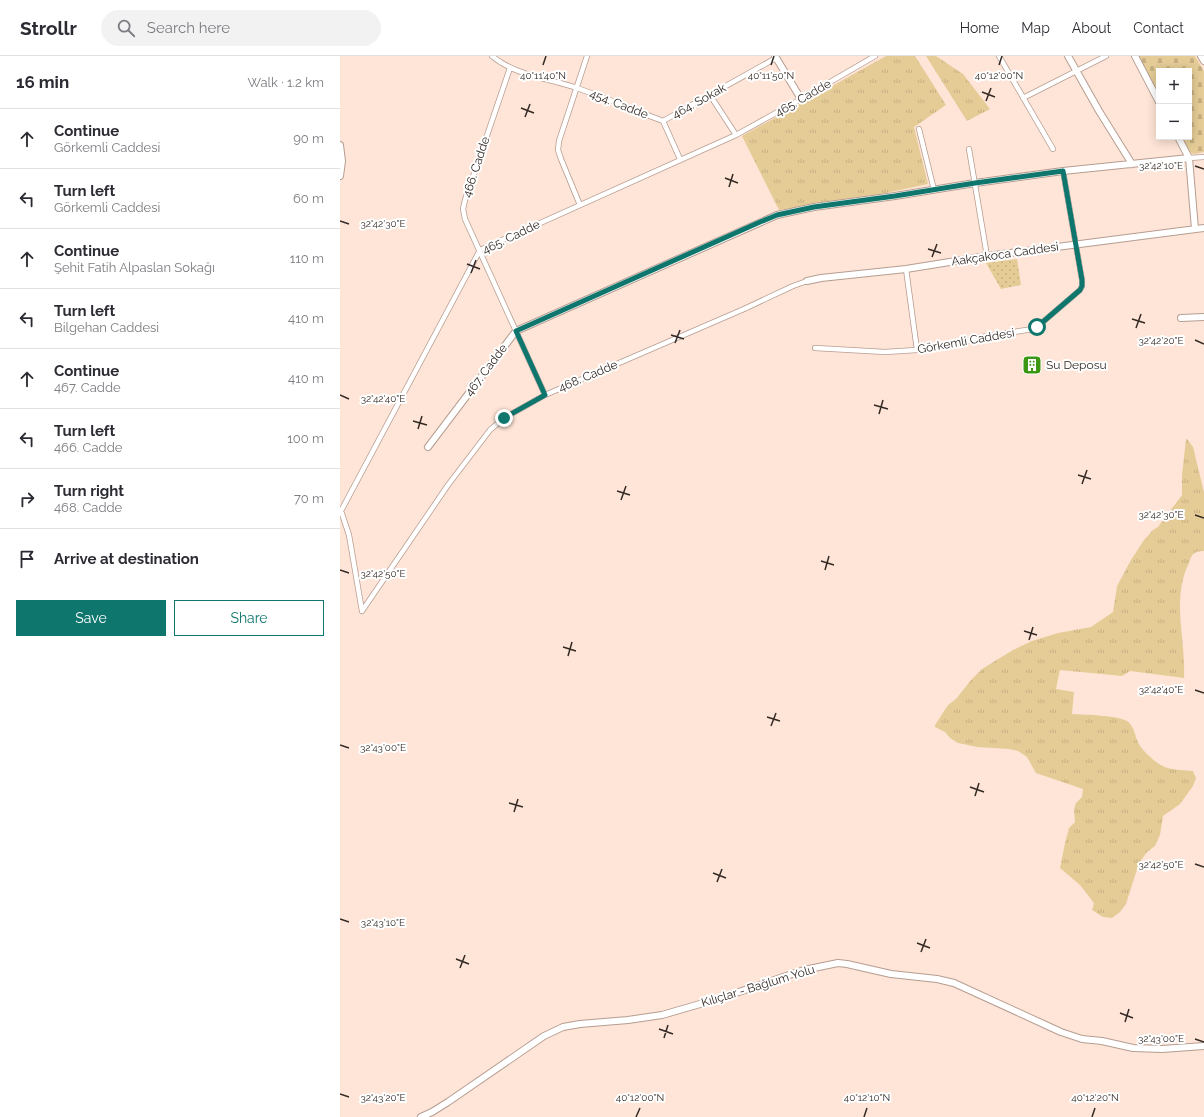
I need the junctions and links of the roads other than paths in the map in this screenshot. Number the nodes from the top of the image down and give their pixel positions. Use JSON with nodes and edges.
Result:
{"nodes":[{"id":1,"x":492,"y":56,"type":"edge"},
{"id":2,"x":587,"y":56,"type":"edge"},
{"id":3,"x":875,"y":56,"type":"edge"},
{"id":4,"x":999,"y":56,"type":"edge"},
{"id":5,"x":1068,"y":56,"type":"edge"},
{"id":6,"x":1106,"y":56,"type":"edge"},
{"id":7,"x":1135,"y":56,"type":"edge"},
{"id":8,"x":1201,"y":56,"type":"edge"},
{"id":9,"x":775,"y":57,"type":"edge"},
{"id":10,"x":1204,"y":61,"type":"edge"},
{"id":11,"x":510,"y":68,"type":"junction"},
{"id":12,"x":1077,"y":71,"type":"junction"},
{"id":13,"x":576,"y":88,"type":"junction"},
{"id":14,"x":710,"y":95,"type":"junction"},
{"id":15,"x":1156,"y":96,"type":"edge"},
{"id":16,"x":1023,"y":98,"type":"junction"},
{"id":17,"x":802,"y":99,"type":"junction"},
{"id":18,"x":663,"y":121,"type":"junction"},
{"id":19,"x":919,"y":129,"type":"dead end"},
{"id":20,"x":736,"y":135,"type":"junction"},
{"id":21,"x":1180,"y":140,"type":"edge"},
{"id":22,"x":340,"y":145,"type":"edge"},
{"id":23,"x":969,"y":149,"type":"dead end"},
{"id":24,"x":1053,"y":149,"type":"dead end"},
{"id":25,"x":1204,"y":157,"type":"edge"},
{"id":26,"x":1189,"y":158,"type":"junction"},
{"id":27,"x":680,"y":159,"type":"junction"},
{"id":28,"x":1132,"y":164,"type":"junction"},
{"id":29,"x":1063,"y":171,"type":"junction"},
{"id":30,"x":340,"y":176,"type":"edge"},
{"id":31,"x":975,"y":183,"type":"junction"},
{"id":32,"x":934,"y":190,"type":"junction"},
{"id":33,"x":580,"y":205,"type":"junction"},
{"id":34,"x":1204,"y":228,"type":"edge"},
{"id":35,"x":1195,"y":229,"type":"junction"},
{"id":36,"x":1076,"y":245,"type":"junction"},
{"id":37,"x":480,"y":250,"type":"junction"},
{"id":38,"x":986,"y":256,"type":"junction"},
{"id":39,"x":906,"y":269,"type":"junction"},
{"id":40,"x":807,"y":281,"type":"joint"},
{"id":41,"x":1204,"y":317,"type":"edge"},
{"id":42,"x":1181,"y":318,"type":"dead end"},
{"id":43,"x":516,"y":331,"type":"junction"},
{"id":44,"x":815,"y":348,"type":"dead end"},
{"id":45,"x":917,"y":350,"type":"junction"},
{"id":46,"x":545,"y":395,"type":"junction"},
{"id":47,"x":428,"y":447,"type":"dead end"},
{"id":48,"x":341,"y":511,"type":"edge"},
{"id":49,"x":362,"y":611,"type":"joint"},
{"id":50,"x":1204,"y":1046,"type":"edge"},
{"id":51,"x":421,"y":1117,"type":"edge"}],
"edges":[{"from":1,"to":11,"type":"street","name":"454. Cadde"},
{"from":2,"to":13,"type":"street"},
{"from":3,"to":17,"type":"street","name":"465. Cadde"},
{"from":4,"to":16,"type":"street"},
{"from":5,"to":12,"type":"street"},
{"from":6,"to":12,"type":"street"},
{"from":7,"to":15,"type":"street"},
{"from":8,"to":10,"type":"street"},
{"from":9,"to":14,"type":"street","name":"464. Sokak"},
{"from":9,"to":17,"type":"street"},
{"from":11,"to":13,"type":"street","name":"454. Cadde"},
{"from":11,"to":37,"type":"street","name":"466. Cadde"},
{"from":12,"to":16,"type":"street"},
{"from":12,"to":28,"type":"street"},
{"from":13,"to":18,"type":"street","name":"454. Cadde"},
{"from":13,"to":33,"type":"street"},
{"from":14,"to":18,"type":"street","name":"464. Sokak"},
{"from":14,"to":20,"type":"street"},
{"from":16,"to":24,"type":"street"},
{"from":17,"to":20,"type":"street","name":"465. Cadde"},
{"from":18,"to":27,"type":"street","name":"454. Cadde"},
{"from":19,"to":32,"type":"street"},
{"from":20,"to":27,"type":"street","name":"465. Cadde"},
{"from":21,"to":26,"type":"street"},
{"from":22,"to":30,"type":"street"},
{"from":23,"to":31,"type":"street"},
{"from":25,"to":26,"type":"street"},
{"from":26,"to":28,"type":"street","name":"467. Cadde"},
{"from":26,"to":35,"type":"street"},
{"from":27,"to":33,"type":"street","name":"465. Cadde"},
{"from":28,"to":29,"type":"street","name":"467. Cadde"},
{"from":29,"to":31,"type":"street","name":"467. Cadde"},
{"from":29,"to":36,"type":"street"},
{"from":31,"to":32,"type":"street","name":"467. Cadde"},
{"from":31,"to":38,"type":"street"},
{"from":32,"to":43,"type":"street","name":"467. Cadde"},
{"from":33,"to":37,"type":"street","name":"465. Cadde"},
{"from":34,"to":35,"type":"street","name":"Aakçakoca Caddesi"},
{"from":35,"to":36,"type":"street","name":"Aakçakoca Caddesi"},
{"from":36,"to":38,"type":"street","name":"Aakçakoca Caddesi"},
{"from":36,"to":45,"type":"street","name":"Görkemli Caddesi"},
{"from":37,"to":43,"type":"street","name":"466. Cadde"},
{"from":37,"to":48,"type":"street","name":"465. Cadde"},
{"from":38,"to":39,"type":"street","name":"Aakçakoca Caddesi"},
{"from":39,"to":40,"type":"street","name":"Aakçakoca Caddesi"},
{"from":39,"to":45,"type":"street"},
{"from":40,"to":46,"type":"street","name":"468. Cadde"},
{"from":41,"to":42,"type":"street"},
{"from":43,"to":46,"type":"street","name":"466. Cadde"},
{"from":43,"to":47,"type":"street","name":"467. Cadde"},
{"from":44,"to":45,"type":"street","name":"Görkemli Caddesi"},
{"from":46,"to":49,"type":"street","name":"468. Cadde"},
{"from":48,"to":49,"type":"street","name":"465. Cadde"},
{"from":50,"to":51,"type":"street","name":"Kılıçlar - Bağlum Yolu"}]}
